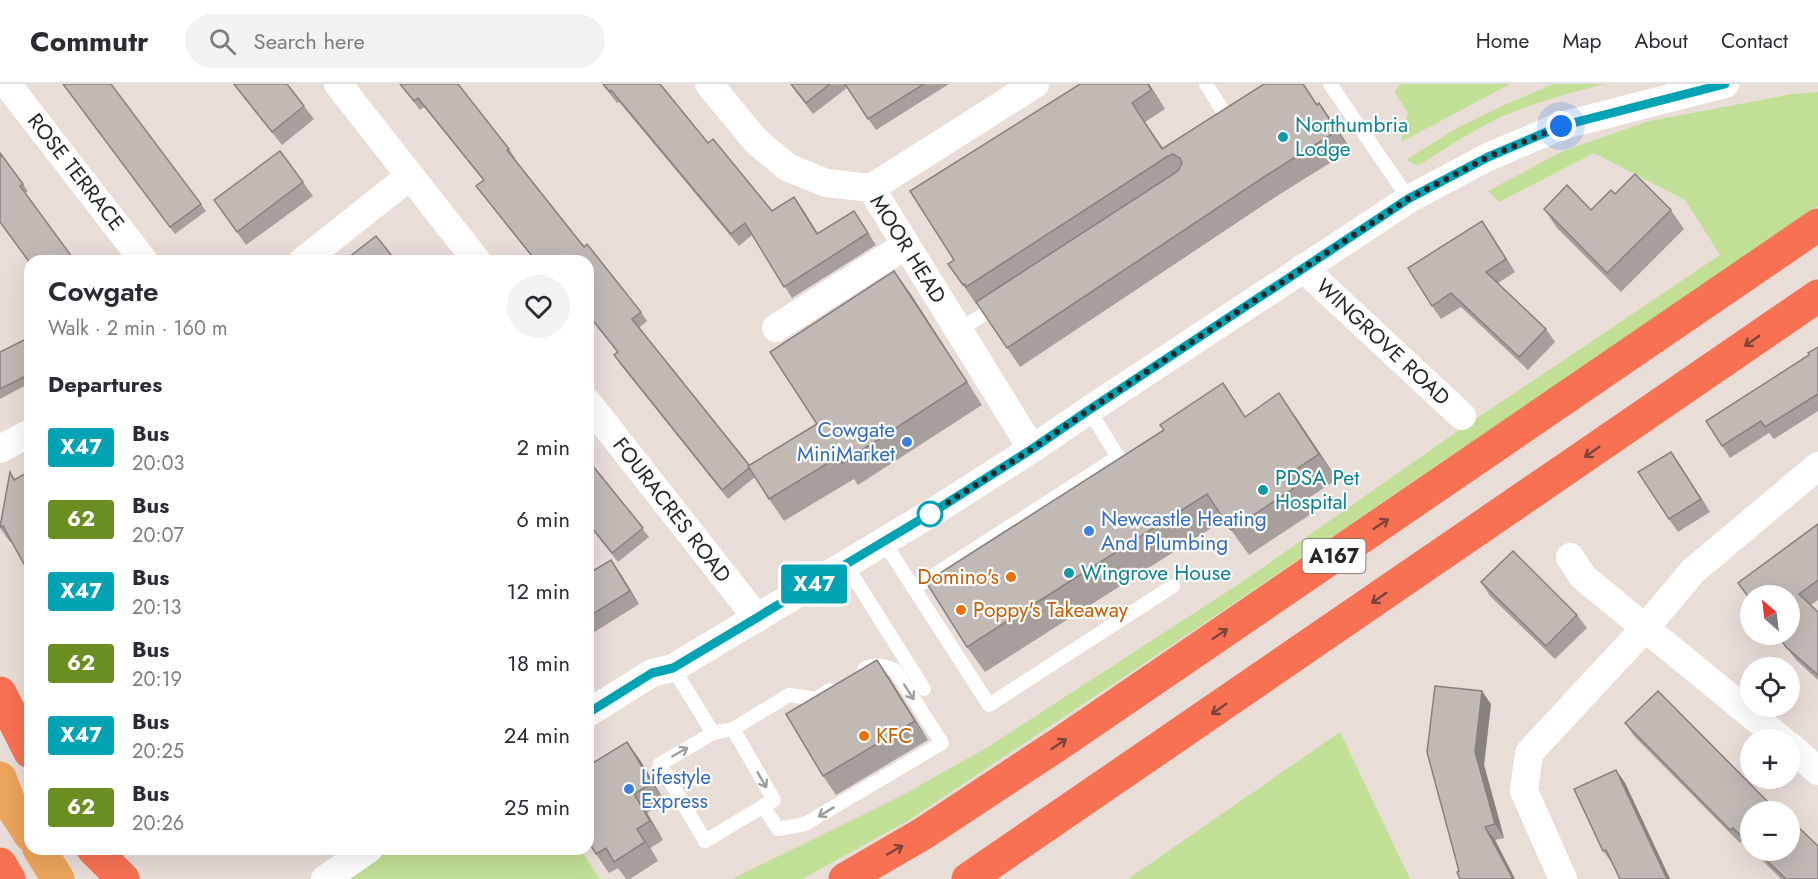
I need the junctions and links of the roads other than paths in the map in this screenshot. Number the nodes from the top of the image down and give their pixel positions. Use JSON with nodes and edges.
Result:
{"nodes":[{"id":1,"x":7,"y":84,"type":"edge"},
{"id":2,"x":338,"y":84,"type":"edge"},
{"id":3,"x":709,"y":84,"type":"edge"},
{"id":4,"x":1035,"y":84,"type":"edge"},
{"id":5,"x":1206,"y":84,"type":"edge"},
{"id":6,"x":1330,"y":84,"type":"edge"},
{"id":7,"x":1725,"y":84,"type":"edge"},
{"id":8,"x":1247,"y":107,"type":"edge"},
{"id":9,"x":410,"y":176,"type":"junction"},
{"id":10,"x":871,"y":188,"type":"junction"},
{"id":11,"x":1408,"y":199,"type":"junction"},
{"id":12,"x":1818,"y":225,"type":"edge"},
{"id":13,"x":906,"y":245,"type":"junction"},
{"id":14,"x":139,"y":255,"type":"edge"},
{"id":15,"x":311,"y":255,"type":"edge"},
{"id":16,"x":472,"y":255,"type":"edge"},
{"id":17,"x":1303,"y":268,"type":"junction"},
{"id":18,"x":1818,"y":296,"type":"edge"},
{"id":19,"x":1008,"y":298,"type":"edge"},
{"id":20,"x":776,"y":328,"type":"dead end"},
{"id":21,"x":959,"y":330,"type":"junction"},
{"id":22,"x":1089,"y":410,"type":"junction"},
{"id":23,"x":594,"y":411,"type":"edge"},
{"id":24,"x":1462,"y":416,"type":"dead end"},
{"id":25,"x":24,"y":436,"type":"edge"},
{"id":26,"x":0,"y":449,"type":"edge"},
{"id":27,"x":1032,"y":449,"type":"junction"},
{"id":28,"x":1818,"y":466,"type":"edge"},
{"id":29,"x":884,"y":542,"type":"junction"},
{"id":30,"x":1570,"y":557,"type":"dead end"},
{"id":31,"x":846,"y":565,"type":"junction"},
{"id":32,"x":1173,"y":586,"type":"dead end"},
{"id":33,"x":914,"y":588,"type":"junction"},
{"id":34,"x":757,"y":618,"type":"junction"},
{"id":35,"x":1646,"y":627,"type":"junction"},
{"id":36,"x":663,"y":671,"type":"junction"},
{"id":37,"x":924,"y":689,"type":"dead end"},
{"id":38,"x":0,"y":693,"type":"edge"},
{"id":39,"x":594,"y":710,"type":"edge"},
{"id":40,"x":733,"y":729,"type":"junction"},
{"id":41,"x":1769,"y":729,"type":"edge"},
{"id":42,"x":713,"y":732,"type":"junction"},
{"id":43,"x":24,"y":741,"type":"edge"},
{"id":44,"x":1800,"y":755,"type":"edge"},
{"id":45,"x":1818,"y":771,"type":"edge"},
{"id":46,"x":0,"y":778,"type":"edge"},
{"id":47,"x":763,"y":806,"type":"junction"},
{"id":48,"x":24,"y":826,"type":"edge"},
{"id":49,"x":43,"y":855,"type":"edge"},
{"id":50,"x":99,"y":855,"type":"edge"},
{"id":51,"x":360,"y":855,"type":"edge"},
{"id":52,"x":0,"y":864,"type":"edge"},
{"id":53,"x":9,"y":879,"type":"edge"},
{"id":54,"x":58,"y":879,"type":"edge"},
{"id":55,"x":123,"y":879,"type":"edge"},
{"id":56,"x":325,"y":879,"type":"edge"},
{"id":57,"x":845,"y":879,"type":"edge"},
{"id":58,"x":968,"y":879,"type":"edge"},
{"id":59,"x":1563,"y":879,"type":"edge"}],
"edges":[{"from":1,"to":14,"type":"street","name":"ROSE TERRACE"},
{"from":2,"to":9,"type":"street"},
{"from":3,"to":10,"type":"street","name":"MOOR HEAD"},
{"from":4,"to":10,"type":"street"},
{"from":5,"to":8,"type":"lane"},
{"from":6,"to":11,"type":"lane"},
{"from":7,"to":11,"type":"street"},
{"from":9,"to":15,"type":"street"},
{"from":9,"to":16,"type":"street"},
{"from":10,"to":13,"type":"street","name":"MOOR HEAD"},
{"from":11,"to":17,"type":"street"},
{"from":57,"to":12,"type":"highway","number":"A167","one_way":true},
{"from":13,"to":20,"type":"street"},
{"from":13,"to":21,"type":"street","name":"MOOR HEAD"},
{"from":17,"to":22,"type":"street"},
{"from":17,"to":24,"type":"street","name":"WINGROVE ROAD"},
{"from":18,"to":58,"type":"highway","number":"A167","one_way":true},
{"from":19,"to":21,"type":"lane"},
{"from":21,"to":27,"type":"street","name":"MOOR HEAD"},
{"from":22,"to":27,"type":"street"},
{"from":22,"to":33,"type":"lane"},
{"from":23,"to":34,"type":"street","name":"FOURACRES ROAD"},
{"from":25,"to":26,"type":"street"},
{"from":27,"to":29,"type":"street"},
{"from":28,"to":35,"type":"street"},
{"from":29,"to":31,"type":"street"},
{"from":29,"to":33,"type":"lane"},
{"from":30,"to":35,"type":"street"},
{"from":31,"to":34,"type":"street"},
{"from":31,"to":37,"type":"lane"},
{"from":32,"to":33,"type":"lane"},
{"from":34,"to":36,"type":"street"},
{"from":35,"to":41,"type":"street"},
{"from":35,"to":59,"type":"street"},
{"from":36,"to":39,"type":"street"},
{"from":36,"to":42,"type":"lane"},
{"from":38,"to":43,"type":"highway"},
{"from":40,"to":42,"type":"lane"},
{"from":40,"to":47,"type":"lane","one_way":true},
{"from":40,"to":47,"type":"lane","one_way":true},
{"from":47,"to":42,"type":"lane","one_way":true},
{"from":44,"to":45,"type":"street"},
{"from":46,"to":48,"type":"main road"},
{"from":49,"to":54,"type":"main road"},
{"from":50,"to":55,"type":"highway"},
{"from":51,"to":56,"type":"street"},
{"from":52,"to":53,"type":"highway"}]}
